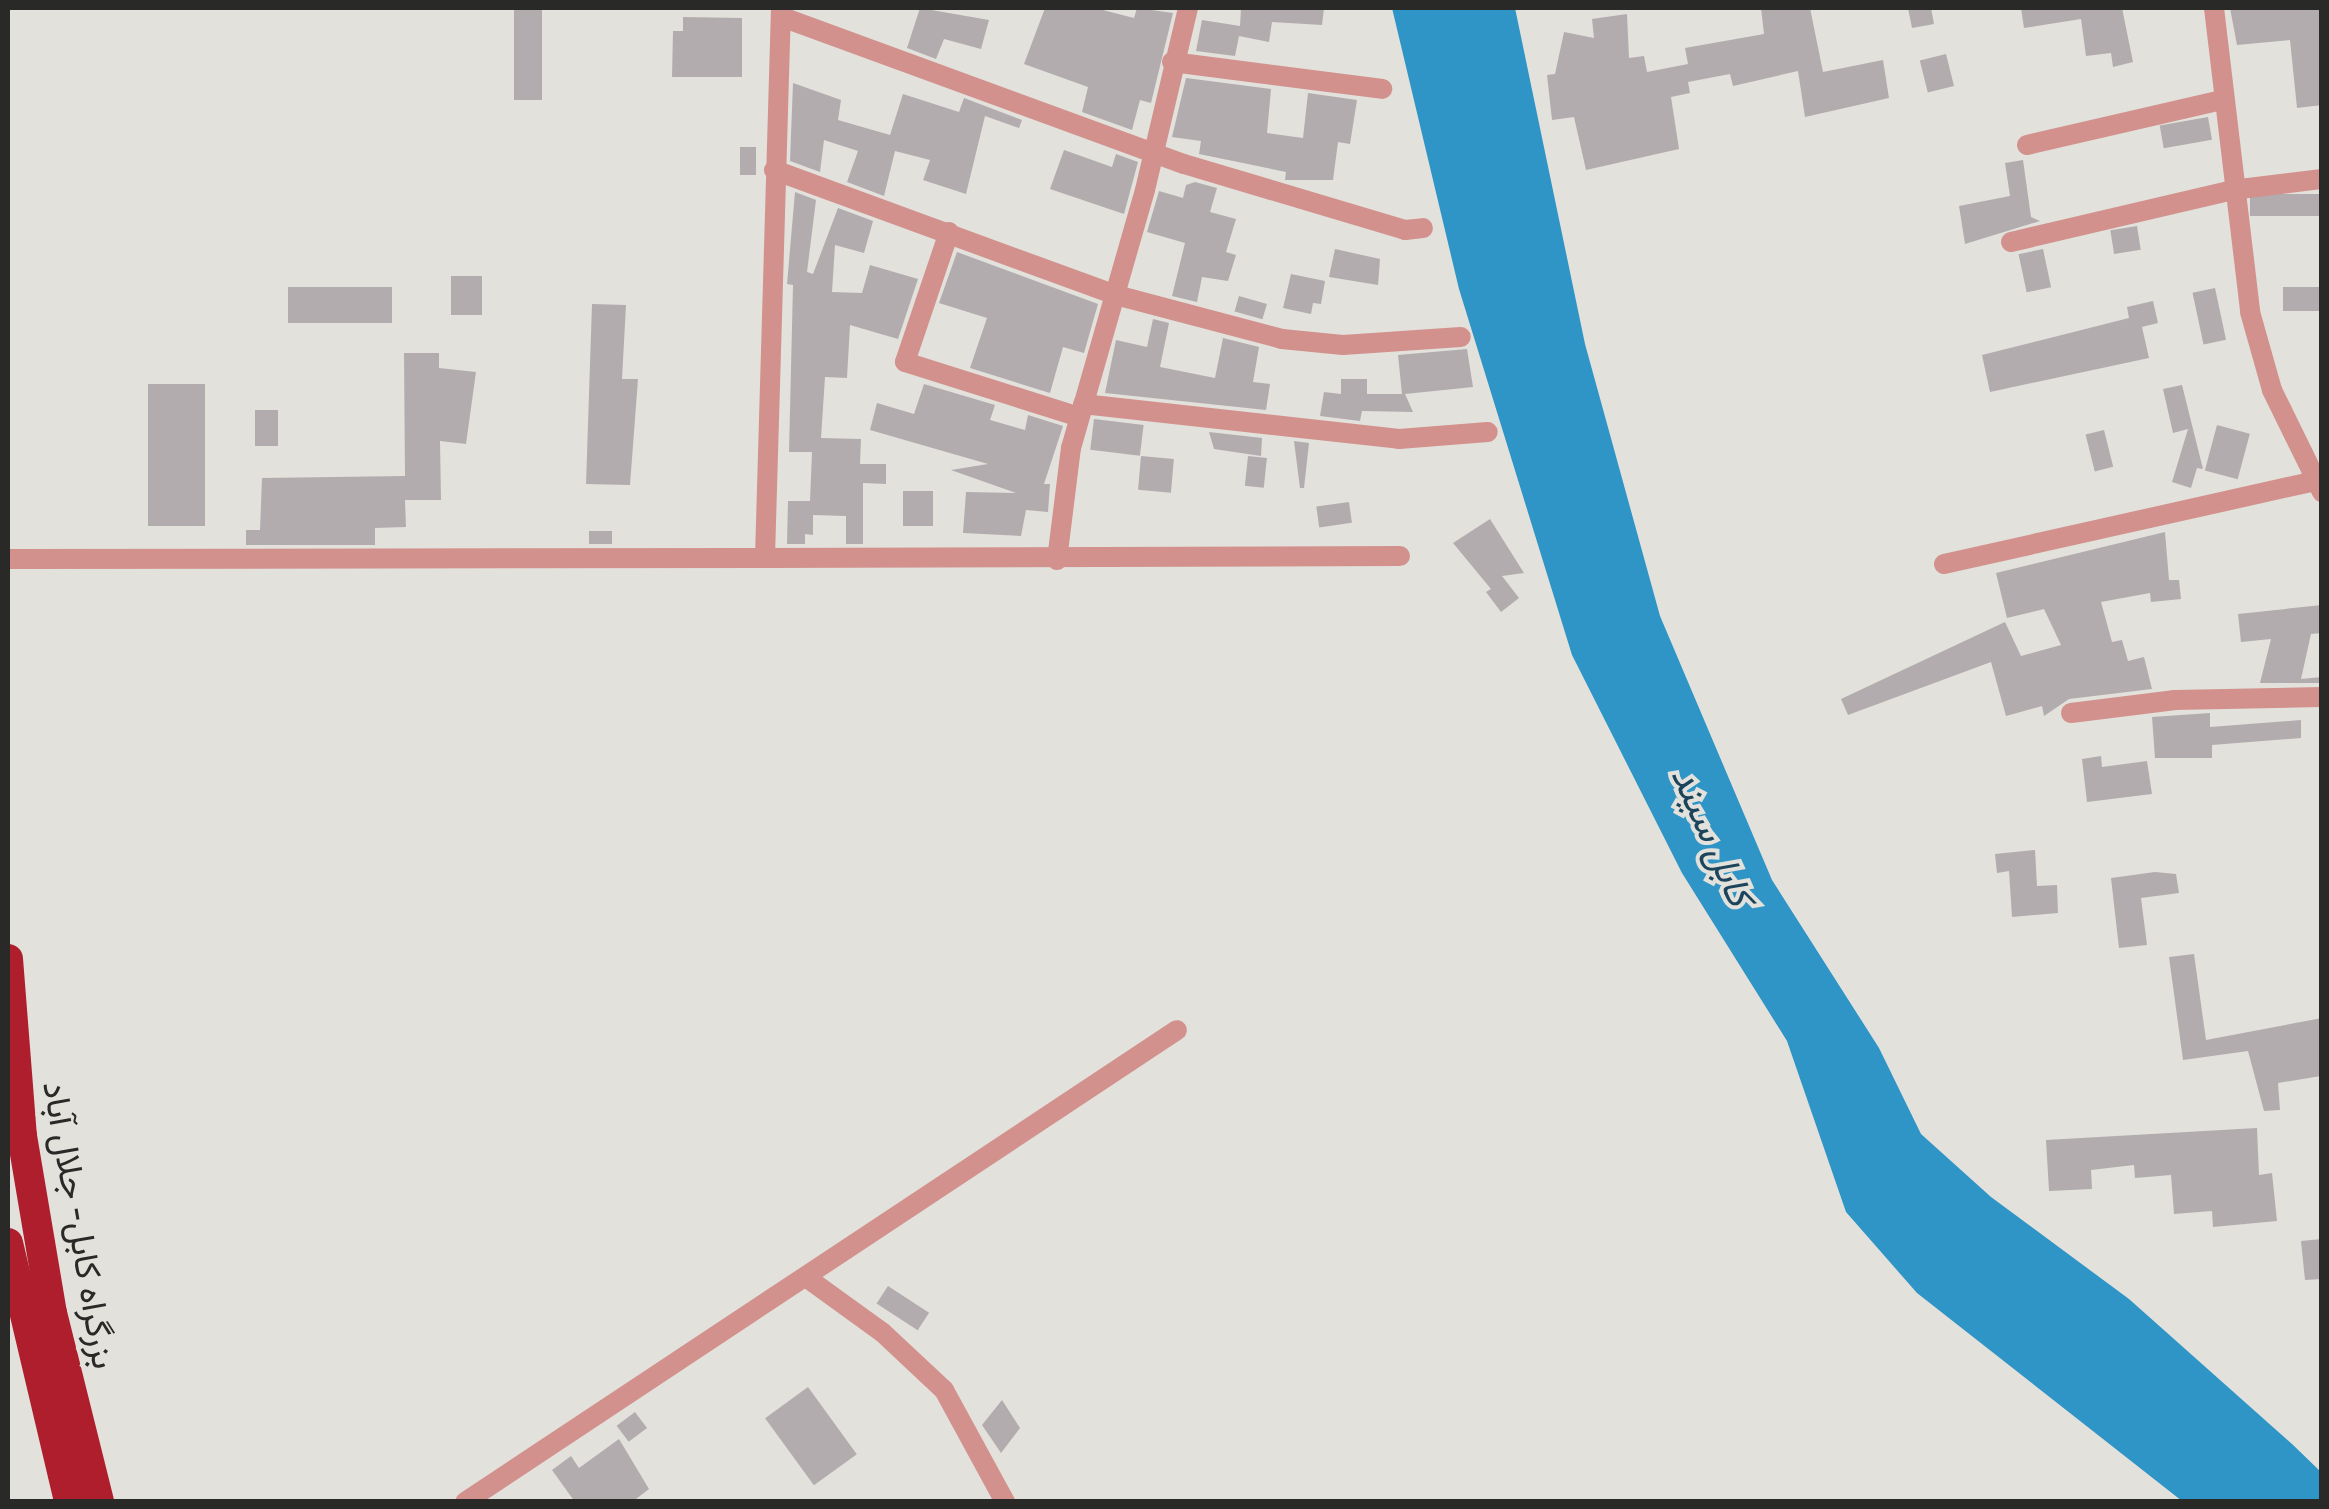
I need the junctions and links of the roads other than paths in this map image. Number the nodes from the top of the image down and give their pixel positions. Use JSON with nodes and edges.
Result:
{"nodes":[{"id":1,"x":1187,"y":8,"type":"edge"},
{"id":2,"x":2214,"y":8,"type":"edge"},
{"id":3,"x":782,"y":12,"type":"edge"},
{"id":4,"x":1172,"y":62,"type":"junction"},
{"id":5,"x":1382,"y":90,"type":"dead end"},
{"id":6,"x":2222,"y":100,"type":"junction"},
{"id":7,"x":2027,"y":145,"type":"dead end"},
{"id":8,"x":1152,"y":152,"type":"junction"},
{"id":9,"x":774,"y":170,"type":"junction"},
{"id":10,"x":2322,"y":180,"type":"edge"},
{"id":11,"x":2232,"y":190,"type":"junction"},
{"id":12,"x":1423,"y":228,"type":"dead end"},
{"id":13,"x":949,"y":232,"type":"junction"},
{"id":14,"x":2011,"y":242,"type":"dead end"},
{"id":15,"x":1112,"y":294,"type":"junction"},
{"id":16,"x":1461,"y":337,"type":"dead end"},
{"id":17,"x":1081,"y":411,"type":"junction"},
{"id":18,"x":1488,"y":432,"type":"dead end"},
{"id":19,"x":2319,"y":486,"type":"edge"},
{"id":20,"x":1400,"y":556,"type":"dead end"},
{"id":21,"x":765,"y":558,"type":"junction"},
{"id":22,"x":8,"y":559,"type":"edge"},
{"id":23,"x":1058,"y":560,"type":"junction"},
{"id":24,"x":1944,"y":564,"type":"dead end"},
{"id":25,"x":2322,"y":698,"type":"edge"},
{"id":26,"x":2072,"y":714,"type":"dead end"},
{"id":27,"x":8,"y":959,"type":"edge"},
{"id":28,"x":1177,"y":1030,"type":"dead end"},
{"id":29,"x":8,"y":1243,"type":"edge"},
{"id":30,"x":807,"y":1278,"type":"junction"},
{"id":31,"x":69,"y":1502,"type":"edge"},
{"id":32,"x":99,"y":1502,"type":"edge"},
{"id":33,"x":465,"y":1502,"type":"edge"},
{"id":34,"x":1005,"y":1502,"type":"edge"}],
"edges":[{"from":1,"to":4,"type":"street"},
{"from":2,"to":6,"type":"street"},
{"from":3,"to":8,"type":"street"},
{"from":3,"to":9,"type":"street"},
{"from":4,"to":5,"type":"street"},
{"from":4,"to":8,"type":"street"},
{"from":6,"to":7,"type":"street"},
{"from":6,"to":11,"type":"street"},
{"from":8,"to":12,"type":"street"},
{"from":8,"to":15,"type":"street"},
{"from":9,"to":13,"type":"street"},
{"from":9,"to":21,"type":"street"},
{"from":10,"to":11,"type":"street"},
{"from":11,"to":14,"type":"street"},
{"from":11,"to":19,"type":"street"},
{"from":13,"to":15,"type":"street"},
{"from":13,"to":17,"type":"street"},
{"from":15,"to":16,"type":"street"},
{"from":15,"to":17,"type":"street"},
{"from":17,"to":18,"type":"street"},
{"from":17,"to":23,"type":"street"},
{"from":19,"to":24,"type":"street"},
{"from":20,"to":23,"type":"street"},
{"from":21,"to":22,"type":"street"},
{"from":21,"to":23,"type":"street"},
{"from":25,"to":26,"type":"street"},
{"from":27,"to":32,"type":"highway","name":"بزرگراه کابل- جلال آباد"},
{"from":28,"to":30,"type":"street"},
{"from":29,"to":31,"type":"highway","name":"بزرگراه کابل- جلال آباد"},
{"from":30,"to":33,"type":"street"},
{"from":30,"to":34,"type":"street"}]}
